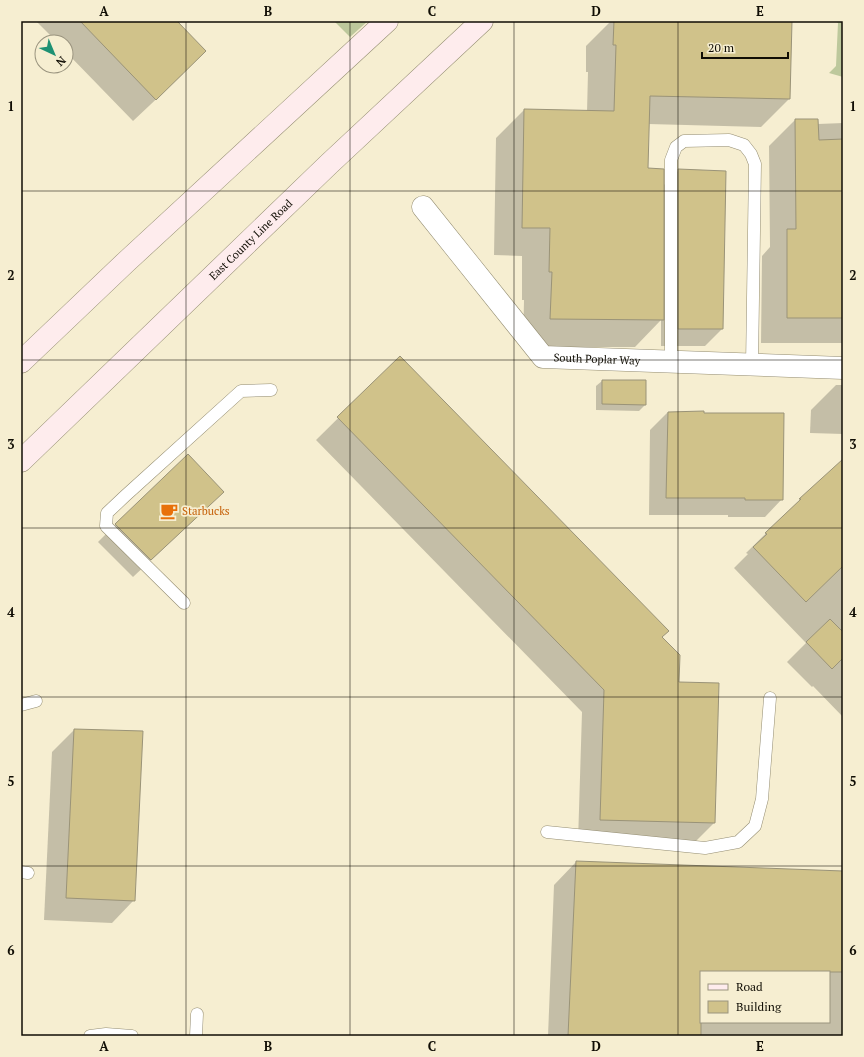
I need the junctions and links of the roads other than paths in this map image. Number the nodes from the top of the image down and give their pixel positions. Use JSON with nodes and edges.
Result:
{"nodes":[{"id":1,"x":387,"y":21,"type":"edge"},
{"id":2,"x":482,"y":21,"type":"edge"},
{"id":3,"x":423,"y":207,"type":"dead end"},
{"id":4,"x":21,"y":362,"type":"edge"},
{"id":5,"x":672,"y":362,"type":"junction"},
{"id":6,"x":752,"y":365,"type":"junction"},
{"id":7,"x":843,"y":368,"type":"edge"},
{"id":8,"x":271,"y":390,"type":"dead end"},
{"id":9,"x":21,"y":461,"type":"edge"},
{"id":10,"x":184,"y":602,"type":"dead end"},
{"id":11,"x":770,"y":698,"type":"dead end"},
{"id":12,"x":36,"y":701,"type":"dead end"},
{"id":13,"x":21,"y":705,"type":"edge"},
{"id":14,"x":547,"y":832,"type":"dead end"},
{"id":15,"x":197,"y":1014,"type":"dead end"},
{"id":16,"x":90,"y":1036,"type":"edge"},
{"id":17,"x":132,"y":1036,"type":"edge"},
{"id":18,"x":196,"y":1036,"type":"edge"}],
"edges":[{"from":1,"to":4,"type":"main road"},
{"from":2,"to":9,"type":"main road","name":"East County Line Road"},
{"from":3,"to":5,"type":"street","name":"South Poplar Way"},
{"from":5,"to":6,"type":"street","name":"South Poplar Way"},
{"from":5,"to":6,"type":"lane"},
{"from":6,"to":7,"type":"street","name":"South Poplar Way"},
{"from":8,"to":10,"type":"lane"},
{"from":11,"to":14,"type":"lane"},
{"from":12,"to":13,"type":"lane"},
{"from":15,"to":18,"type":"lane"},
{"from":16,"to":17,"type":"lane"}]}
